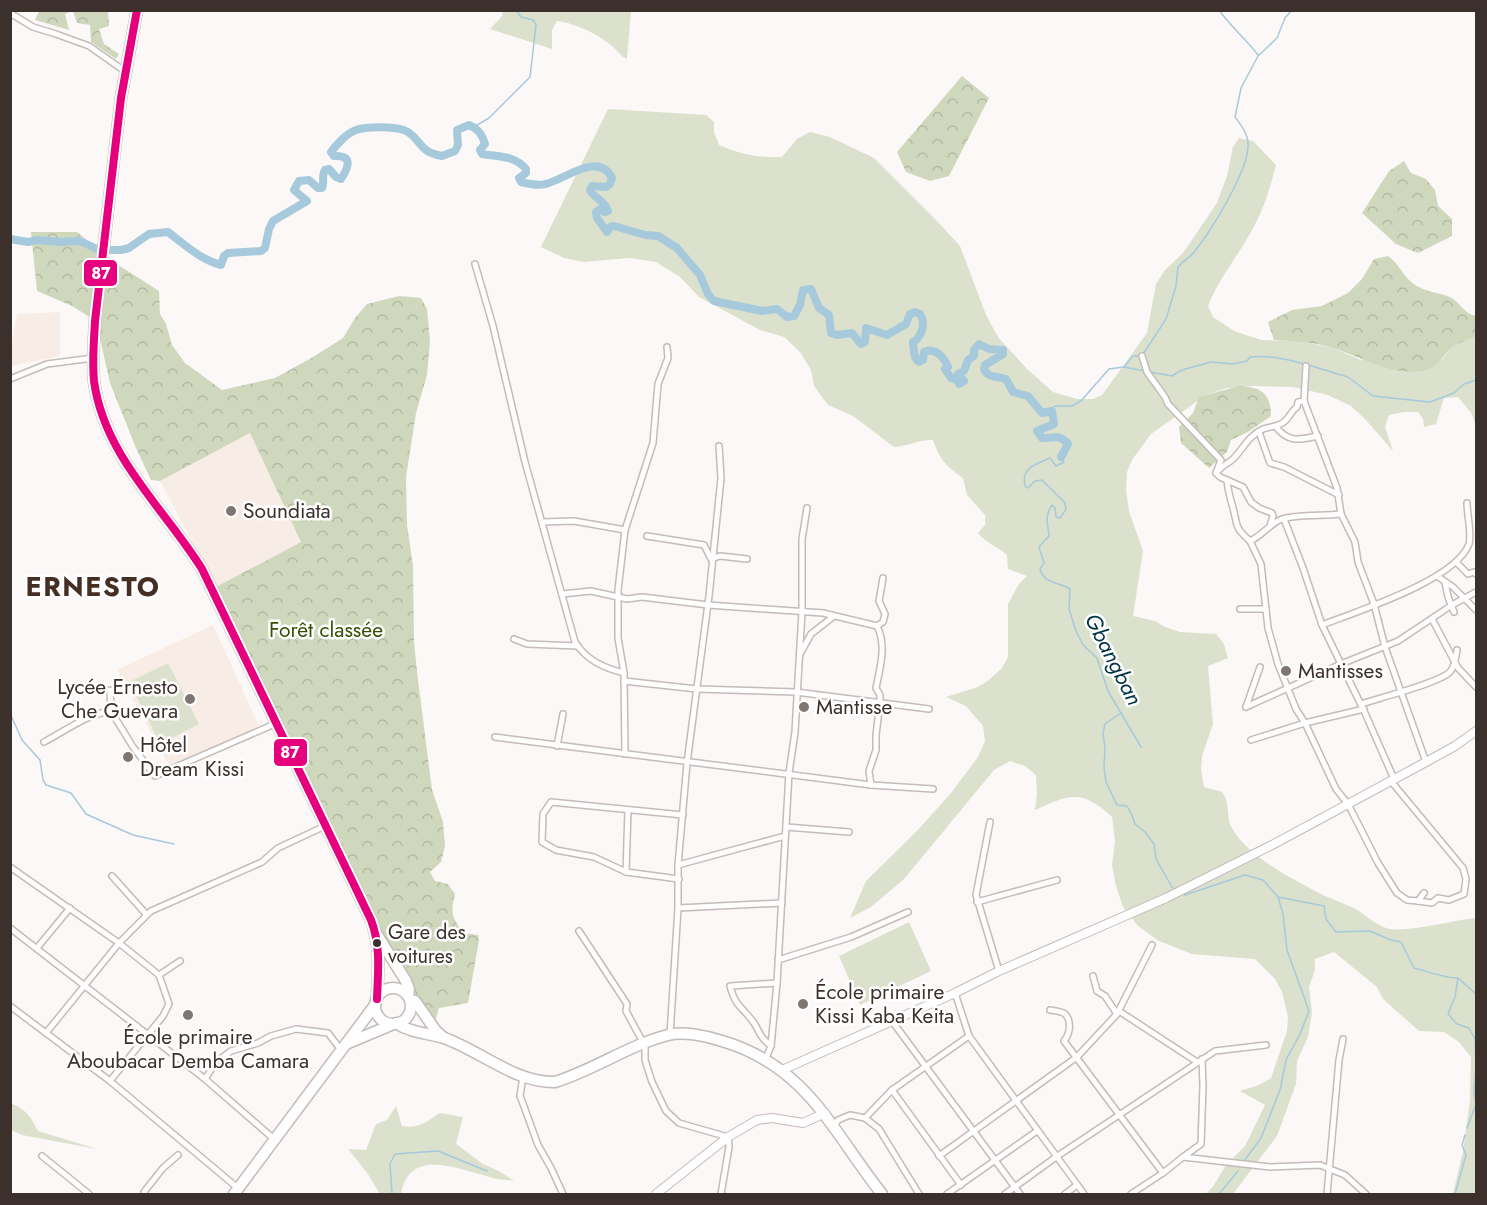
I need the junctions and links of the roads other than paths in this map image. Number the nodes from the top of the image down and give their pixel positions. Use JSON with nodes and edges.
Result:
{"nodes":[{"id":1,"x":137,"y":10,"type":"edge"},
{"id":2,"x":10,"y":13,"type":"edge"},
{"id":3,"x":127,"y":73,"type":"junction"},
{"id":4,"x":476,"y":264,"type":"dead end"},
{"id":5,"x":667,"y":347,"type":"dead end"},
{"id":6,"x":1142,"y":356,"type":"dead end"},
{"id":7,"x":93,"y":358,"type":"junction"},
{"id":8,"x":1306,"y":366,"type":"dead end"},
{"id":9,"x":10,"y":379,"type":"edge"},
{"id":10,"x":1304,"y":401,"type":"junction"},
{"id":11,"x":1276,"y":427,"type":"junction"},
{"id":12,"x":1258,"y":432,"type":"junction"},
{"id":13,"x":1318,"y":436,"type":"junction"},
{"id":14,"x":719,"y":446,"type":"dead end"},
{"id":15,"x":1216,"y":473,"type":"junction"},
{"id":16,"x":1227,"y":480,"type":"junction"},
{"id":17,"x":1339,"y":495,"type":"junction"},
{"id":18,"x":1467,"y":503,"type":"dead end"},
{"id":19,"x":807,"y":508,"type":"dead end"},
{"id":20,"x":1341,"y":514,"type":"junction"},
{"id":21,"x":1284,"y":519,"type":"junction"},
{"id":22,"x":542,"y":522,"type":"junction"},
{"id":23,"x":1270,"y":526,"type":"junction"},
{"id":24,"x":625,"y":530,"type":"junction"},
{"id":25,"x":1469,"y":531,"type":"junction"},
{"id":26,"x":1476,"y":531,"type":"edge"},
{"id":27,"x":647,"y":536,"type":"dead end"},
{"id":28,"x":1250,"y":541,"type":"junction"},
{"id":29,"x":711,"y":559,"type":"junction"},
{"id":30,"x":747,"y":559,"type":"dead end"},
{"id":31,"x":1456,"y":562,"type":"junction"},
{"id":32,"x":1476,"y":574,"type":"edge"},
{"id":33,"x":1437,"y":576,"type":"junction"},
{"id":34,"x":883,"y":578,"type":"dead end"},
{"id":35,"x":1445,"y":582,"type":"junction"},
{"id":36,"x":1476,"y":592,"type":"edge"},
{"id":37,"x":562,"y":594,"type":"junction"},
{"id":38,"x":618,"y":597,"type":"junction"},
{"id":39,"x":1465,"y":598,"type":"junction"},
{"id":40,"x":1374,"y":604,"type":"junction"},
{"id":41,"x":1452,"y":604,"type":"junction"},
{"id":42,"x":708,"y":605,"type":"junction"},
{"id":43,"x":1240,"y":609,"type":"dead end"},
{"id":44,"x":1266,"y":609,"type":"junction"},
{"id":45,"x":1476,"y":610,"type":"edge"},
{"id":46,"x":802,"y":612,"type":"junction"},
{"id":47,"x":1454,"y":612,"type":"dead end"},
{"id":48,"x":834,"y":616,"type":"junction"},
{"id":49,"x":1432,"y":619,"type":"junction"},
{"id":50,"x":1322,"y":625,"type":"junction"},
{"id":51,"x":877,"y":626,"type":"junction"},
{"id":52,"x":514,"y":639,"type":"dead end"},
{"id":53,"x":578,"y":646,"type":"junction"},
{"id":54,"x":1385,"y":647,"type":"junction"},
{"id":55,"x":1457,"y":650,"type":"dead end"},
{"id":56,"x":799,"y":658,"type":"junction"},
{"id":57,"x":1455,"y":661,"type":"junction"},
{"id":58,"x":1341,"y":664,"type":"junction"},
{"id":59,"x":1260,"y":667,"type":"dead end"},
{"id":60,"x":624,"y":673,"type":"junction"},
{"id":61,"x":1448,"y":674,"type":"junction"},
{"id":62,"x":1464,"y":674,"type":"junction"},
{"id":63,"x":624,"y":681,"type":"junction"},
{"id":64,"x":1476,"y":687,"type":"edge"},
{"id":65,"x":1287,"y":688,"type":"junction"},
{"id":66,"x":698,"y":689,"type":"junction"},
{"id":67,"x":110,"y":690,"type":"dead end"},
{"id":68,"x":1402,"y":690,"type":"junction"},
{"id":69,"x":796,"y":692,"type":"junction"},
{"id":70,"x":880,"y":702,"type":"junction"},
{"id":71,"x":1362,"y":707,"type":"junction"},
{"id":72,"x":929,"y":709,"type":"dead end"},
{"id":73,"x":111,"y":711,"type":"junction"},
{"id":74,"x":562,"y":714,"type":"dead end"},
{"id":75,"x":277,"y":723,"type":"junction"},
{"id":76,"x":1305,"y":723,"type":"junction"},
{"id":77,"x":1476,"y":731,"type":"edge"},
{"id":78,"x":495,"y":737,"type":"dead end"},
{"id":79,"x":1251,"y":740,"type":"dead end"},
{"id":80,"x":44,"y":742,"type":"dead end"},
{"id":81,"x":557,"y":746,"type":"junction"},
{"id":82,"x":626,"y":754,"type":"junction"},
{"id":83,"x":1426,"y":762,"type":"junction"},
{"id":84,"x":687,"y":763,"type":"junction"},
{"id":85,"x":789,"y":773,"type":"junction"},
{"id":86,"x":1392,"y":780,"type":"junction"},
{"id":87,"x":871,"y":785,"type":"junction"},
{"id":88,"x":933,"y":789,"type":"dead end"},
{"id":89,"x":1348,"y":804,"type":"junction"},
{"id":90,"x":627,"y":810,"type":"junction"},
{"id":91,"x":683,"y":815,"type":"junction"},
{"id":92,"x":990,"y":822,"type":"dead end"},
{"id":93,"x":327,"y":826,"type":"junction"},
{"id":94,"x":786,"y":827,"type":"junction"},
{"id":95,"x":849,"y":832,"type":"dead end"},
{"id":96,"x":785,"y":836,"type":"junction"},
{"id":97,"x":678,"y":865,"type":"junction"},
{"id":98,"x":10,"y":867,"type":"edge"},
{"id":99,"x":626,"y":872,"type":"junction"},
{"id":100,"x":112,"y":876,"type":"dead end"},
{"id":101,"x":679,"y":879,"type":"junction"},
{"id":102,"x":1057,"y":880,"type":"dead end"},
{"id":103,"x":1424,"y":893,"type":"dead end"},
{"id":104,"x":1418,"y":901,"type":"junction"},
{"id":105,"x":976,"y":902,"type":"junction"},
{"id":106,"x":782,"y":903,"type":"junction"},
{"id":107,"x":70,"y":908,"type":"junction"},
{"id":108,"x":678,"y":908,"type":"junction"},
{"id":109,"x":909,"y":912,"type":"dead end"},
{"id":110,"x":146,"y":914,"type":"junction"},
{"id":111,"x":10,"y":928,"type":"edge"},
{"id":112,"x":579,"y":931,"type":"dead end"},
{"id":113,"x":376,"y":932,"type":"junction"},
{"id":114,"x":119,"y":943,"type":"junction"},
{"id":115,"x":1152,"y":945,"type":"dead end"},
{"id":116,"x":37,"y":948,"type":"junction"},
{"id":117,"x":778,"y":960,"type":"junction"},
{"id":118,"x":180,"y":961,"type":"dead end"},
{"id":119,"x":999,"y":971,"type":"junction"},
{"id":120,"x":159,"y":975,"type":"junction"},
{"id":121,"x":1093,"y":976,"type":"dead end"},
{"id":122,"x":777,"y":983,"type":"junction"},
{"id":123,"x":84,"y":985,"type":"junction"},
{"id":124,"x":955,"y":993,"type":"junction"},
{"id":125,"x":409,"y":998,"type":"junction"},
{"id":126,"x":376,"y":1002,"type":"junction"},
{"id":127,"x":10,"y":1006,"type":"edge"},
{"id":128,"x":1050,"y":1010,"type":"dead end"},
{"id":129,"x":1118,"y":1013,"type":"junction"},
{"id":130,"x":892,"y":1021,"type":"junction"},
{"id":131,"x":396,"y":1023,"type":"junction"},
{"id":132,"x":46,"y":1033,"type":"junction"},
{"id":133,"x":147,"y":1034,"type":"junction"},
{"id":134,"x":670,"y":1035,"type":"junction"},
{"id":135,"x":969,"y":1036,"type":"junction"},
{"id":136,"x":444,"y":1038,"type":"junction"},
{"id":137,"x":1344,"y":1039,"type":"dead end"},
{"id":138,"x":644,"y":1044,"type":"junction"},
{"id":139,"x":1266,"y":1044,"type":"dead end"},
{"id":140,"x":771,"y":1046,"type":"junction"},
{"id":141,"x":344,"y":1047,"type":"junction"},
{"id":142,"x":1077,"y":1057,"type":"junction"},
{"id":143,"x":766,"y":1058,"type":"junction"},
{"id":144,"x":1200,"y":1061,"type":"junction"},
{"id":145,"x":926,"y":1066,"type":"junction"},
{"id":146,"x":782,"y":1070,"type":"junction"},
{"id":147,"x":523,"y":1076,"type":"junction"},
{"id":148,"x":205,"y":1079,"type":"junction"},
{"id":149,"x":110,"y":1081,"type":"junction"},
{"id":150,"x":892,"y":1090,"type":"junction"},
{"id":151,"x":1016,"y":1102,"type":"junction"},
{"id":152,"x":825,"y":1113,"type":"junction"},
{"id":153,"x":1119,"y":1114,"type":"junction"},
{"id":154,"x":864,"y":1118,"type":"junction"},
{"id":155,"x":834,"y":1127,"type":"junction"},
{"id":156,"x":974,"y":1131,"type":"junction"},
{"id":157,"x":1037,"y":1131,"type":"junction"},
{"id":158,"x":728,"y":1137,"type":"junction"},
{"id":159,"x":274,"y":1139,"type":"junction"},
{"id":160,"x":178,"y":1155,"type":"dead end"},
{"id":161,"x":42,"y":1156,"type":"dead end"},
{"id":162,"x":939,"y":1156,"type":"junction"},
{"id":163,"x":1183,"y":1156,"type":"junction"},
{"id":164,"x":1056,"y":1157,"type":"junction"},
{"id":165,"x":996,"y":1161,"type":"junction"},
{"id":166,"x":1330,"y":1167,"type":"junction"},
{"id":167,"x":1163,"y":1173,"type":"junction"},
{"id":168,"x":961,"y":1185,"type":"junction"},
{"id":169,"x":1077,"y":1185,"type":"junction"},
{"id":170,"x":1015,"y":1187,"type":"junction"},
{"id":171,"x":236,"y":1192,"type":"edge"},
{"id":172,"x":89,"y":1194,"type":"edge"},
{"id":173,"x":145,"y":1194,"type":"edge"},
{"id":174,"x":563,"y":1194,"type":"edge"},
{"id":175,"x":656,"y":1194,"type":"edge"},
{"id":176,"x":721,"y":1194,"type":"edge"},
{"id":177,"x":882,"y":1194,"type":"edge"},
{"id":178,"x":919,"y":1194,"type":"edge"},
{"id":179,"x":947,"y":1194,"type":"edge"},
{"id":180,"x":1005,"y":1194,"type":"edge"},
{"id":181,"x":1020,"y":1194,"type":"edge"},
{"id":182,"x":1065,"y":1194,"type":"edge"},
{"id":183,"x":1084,"y":1194,"type":"edge"},
{"id":184,"x":1131,"y":1194,"type":"edge"},
{"id":185,"x":1327,"y":1194,"type":"edge"},
{"id":186,"x":1366,"y":1194,"type":"edge"}],
"edges":[{"from":1,"to":3,"type":"highway"},
{"from":2,"to":3,"type":"street"},
{"from":3,"to":7,"type":"highway"},
{"from":4,"to":22,"type":"street"},
{"from":5,"to":24,"type":"street"},
{"from":6,"to":15,"type":"street"},
{"from":7,"to":9,"type":"street"},
{"from":7,"to":75,"type":"highway"},
{"from":8,"to":10,"type":"street"},
{"from":10,"to":11,"type":"street"},
{"from":10,"to":13,"type":"street"},
{"from":11,"to":12,"type":"street"},
{"from":11,"to":13,"type":"street"},
{"from":12,"to":15,"type":"street"},
{"from":12,"to":17,"type":"street"},
{"from":13,"to":17,"type":"street"},
{"from":14,"to":29,"type":"street"},
{"from":15,"to":16,"type":"street"},
{"from":16,"to":23,"type":"street"},
{"from":16,"to":28,"type":"street"},
{"from":17,"to":20,"type":"street"},
{"from":18,"to":25,"type":"street"},
{"from":19,"to":46,"type":"street"},
{"from":20,"to":21,"type":"street"},
{"from":20,"to":40,"type":"street"},
{"from":21,"to":23,"type":"street"},
{"from":21,"to":50,"type":"street"},
{"from":22,"to":24,"type":"street"},
{"from":22,"to":37,"type":"street"},
{"from":23,"to":28,"type":"street"},
{"from":24,"to":38,"type":"street"},
{"from":25,"to":26,"type":"street"},
{"from":25,"to":31,"type":"street"},
{"from":27,"to":29,"type":"street"},
{"from":28,"to":44,"type":"street"},
{"from":29,"to":30,"type":"street"},
{"from":29,"to":42,"type":"street"},
{"from":31,"to":32,"type":"street"},
{"from":31,"to":33,"type":"street"},
{"from":33,"to":35,"type":"street"},
{"from":33,"to":40,"type":"street"},
{"from":34,"to":51,"type":"street"},
{"from":35,"to":39,"type":"street"},
{"from":35,"to":41,"type":"street"},
{"from":36,"to":39,"type":"street"},
{"from":37,"to":38,"type":"street"},
{"from":37,"to":53,"type":"street"},
{"from":38,"to":42,"type":"street"},
{"from":38,"to":60,"type":"street"},
{"from":39,"to":41,"type":"street"},
{"from":39,"to":45,"type":"street"},
{"from":40,"to":50,"type":"street"},
{"from":40,"to":54,"type":"street"},
{"from":41,"to":47,"type":"street"},
{"from":41,"to":49,"type":"street"},
{"from":42,"to":46,"type":"street"},
{"from":42,"to":66,"type":"street"},
{"from":43,"to":44,"type":"street"},
{"from":44,"to":65,"type":"street"},
{"from":46,"to":48,"type":"street"},
{"from":46,"to":56,"type":"street"},
{"from":48,"to":51,"type":"street"},
{"from":48,"to":56,"type":"street"},
{"from":49,"to":54,"type":"street"},
{"from":49,"to":57,"type":"street"},
{"from":50,"to":58,"type":"street"},
{"from":51,"to":70,"type":"street"},
{"from":52,"to":53,"type":"street"},
{"from":53,"to":60,"type":"street"},
{"from":54,"to":58,"type":"street"},
{"from":54,"to":68,"type":"street"},
{"from":55,"to":57,"type":"street"},
{"from":56,"to":69,"type":"street"},
{"from":57,"to":61,"type":"street"},
{"from":57,"to":62,"type":"street"},
{"from":58,"to":65,"type":"street"},
{"from":58,"to":71,"type":"street"},
{"from":59,"to":65,"type":"street"},
{"from":60,"to":63,"type":"street"},
{"from":61,"to":62,"type":"street"},
{"from":61,"to":68,"type":"street"},
{"from":62,"to":64,"type":"street"},
{"from":63,"to":66,"type":"street"},
{"from":63,"to":82,"type":"street"},
{"from":65,"to":76,"type":"street"},
{"from":66,"to":69,"type":"street"},
{"from":66,"to":84,"type":"street"},
{"from":67,"to":73,"type":"street"},
{"from":68,"to":71,"type":"street"},
{"from":68,"to":83,"type":"street"},
{"from":69,"to":70,"type":"street"},
{"from":69,"to":85,"type":"street"},
{"from":70,"to":72,"type":"street"},
{"from":70,"to":87,"type":"street"},
{"from":71,"to":76,"type":"street"},
{"from":71,"to":86,"type":"street"},
{"from":73,"to":75,"type":"street"},
{"from":73,"to":80,"type":"street"},
{"from":74,"to":81,"type":"street"},
{"from":75,"to":93,"type":"highway"},
{"from":76,"to":79,"type":"street"},
{"from":76,"to":89,"type":"street"},
{"from":77,"to":83,"type":"street"},
{"from":78,"to":81,"type":"street"},
{"from":81,"to":82,"type":"street"},
{"from":82,"to":84,"type":"street"},
{"from":83,"to":86,"type":"street"},
{"from":84,"to":85,"type":"street"},
{"from":84,"to":91,"type":"street"},
{"from":85,"to":87,"type":"street"},
{"from":85,"to":94,"type":"street"},
{"from":86,"to":89,"type":"street"},
{"from":86,"to":104,"type":"street"},
{"from":87,"to":88,"type":"street"},
{"from":89,"to":104,"type":"street"},
{"from":89,"to":119,"type":"street"},
{"from":90,"to":91,"type":"street"},
{"from":90,"to":99,"type":"street"},
{"from":90,"to":99,"type":"street"},
{"from":91,"to":97,"type":"street"},
{"from":92,"to":105,"type":"street"},
{"from":93,"to":110,"type":"street"},
{"from":93,"to":113,"type":"highway"},
{"from":94,"to":95,"type":"street"},
{"from":94,"to":96,"type":"street"},
{"from":96,"to":97,"type":"street"},
{"from":96,"to":106,"type":"street"},
{"from":97,"to":101,"type":"street"},
{"from":98,"to":107,"type":"street"},
{"from":99,"to":101,"type":"street"},
{"from":100,"to":110,"type":"street"},
{"from":101,"to":108,"type":"street"},
{"from":102,"to":105,"type":"street"},
{"from":103,"to":104,"type":"street"},
{"from":105,"to":119,"type":"street"},
{"from":106,"to":108,"type":"street"},
{"from":106,"to":117,"type":"street"},
{"from":107,"to":114,"type":"street"},
{"from":107,"to":116,"type":"street"},
{"from":108,"to":134,"type":"street"},
{"from":109,"to":117,"type":"street"},
{"from":110,"to":114,"type":"street"},
{"from":111,"to":116,"type":"street"},
{"from":112,"to":138,"type":"street"},
{"from":113,"to":125,"type":"highway"},
{"from":113,"to":126,"type":"highway"},
{"from":114,"to":120,"type":"street"},
{"from":114,"to":123,"type":"street"},
{"from":115,"to":129,"type":"street"},
{"from":116,"to":123,"type":"street"},
{"from":117,"to":122,"type":"street"},
{"from":118,"to":120,"type":"street"},
{"from":119,"to":124,"type":"street"},
{"from":120,"to":133,"type":"street"},
{"from":121,"to":129,"type":"street"},
{"from":122,"to":140,"type":"street"},
{"from":122,"to":140,"type":"street"},
{"from":123,"to":132,"type":"street"},
{"from":123,"to":133,"type":"street"},
{"from":124,"to":130,"type":"street"},
{"from":124,"to":135,"type":"street"},
{"from":125,"to":126,"type":"highway"},
{"from":125,"to":131,"type":"highway"},
{"from":125,"to":136,"type":"highway"},
{"from":126,"to":131,"type":"highway"},
{"from":126,"to":141,"type":"highway"},
{"from":127,"to":132,"type":"street"},
{"from":128,"to":142,"type":"street"},
{"from":129,"to":142,"type":"street"},
{"from":129,"to":144,"type":"street"},
{"from":130,"to":145,"type":"street"},
{"from":130,"to":146,"type":"street"},
{"from":131,"to":136,"type":"highway"},
{"from":131,"to":141,"type":"highway"},
{"from":132,"to":149,"type":"street"},
{"from":133,"to":148,"type":"street"},
{"from":133,"to":149,"type":"street"},
{"from":134,"to":138,"type":"highway"},
{"from":134,"to":143,"type":"highway"},
{"from":135,"to":145,"type":"street"},
{"from":135,"to":151,"type":"street"},
{"from":136,"to":147,"type":"highway"},
{"from":137,"to":166,"type":"street"},
{"from":138,"to":147,"type":"highway"},
{"from":138,"to":158,"type":"street"},
{"from":139,"to":144,"type":"street"},
{"from":140,"to":143,"type":"street"},
{"from":141,"to":148,"type":"street"},
{"from":141,"to":159,"type":"highway"},
{"from":142,"to":151,"type":"street"},
{"from":142,"to":153,"type":"street"},
{"from":143,"to":146,"type":"highway"},
{"from":144,"to":153,"type":"street"},
{"from":144,"to":163,"type":"street"},
{"from":145,"to":150,"type":"street"},
{"from":145,"to":156,"type":"street"},
{"from":146,"to":152,"type":"highway"},
{"from":147,"to":174,"type":"street"},
{"from":148,"to":159,"type":"street"},
{"from":149,"to":171,"type":"street"},
{"from":150,"to":154,"type":"street"},
{"from":150,"to":162,"type":"street"},
{"from":151,"to":156,"type":"street"},
{"from":151,"to":157,"type":"street"},
{"from":152,"to":155,"type":"highway"},
{"from":152,"to":158,"type":"street"},
{"from":153,"to":164,"type":"street"},
{"from":153,"to":167,"type":"street"},
{"from":154,"to":155,"type":"street"},
{"from":154,"to":178,"type":"street"},
{"from":155,"to":177,"type":"highway"},
{"from":156,"to":162,"type":"street"},
{"from":156,"to":165,"type":"street"},
{"from":157,"to":164,"type":"street"},
{"from":157,"to":165,"type":"street"},
{"from":158,"to":175,"type":"street"},
{"from":158,"to":176,"type":"street"},
{"from":159,"to":171,"type":"highway"},
{"from":160,"to":173,"type":"street"},
{"from":161,"to":172,"type":"street"},
{"from":162,"to":168,"type":"street"},
{"from":163,"to":166,"type":"street"},
{"from":163,"to":167,"type":"street"},
{"from":164,"to":169,"type":"street"},
{"from":164,"to":170,"type":"street"},
{"from":165,"to":168,"type":"street"},
{"from":165,"to":170,"type":"street"},
{"from":166,"to":185,"type":"street"},
{"from":166,"to":186,"type":"street"},
{"from":167,"to":184,"type":"street"},
{"from":168,"to":179,"type":"street"},
{"from":169,"to":182,"type":"street"},
{"from":169,"to":183,"type":"street"},
{"from":170,"to":180,"type":"street"},
{"from":170,"to":181,"type":"street"}]}
